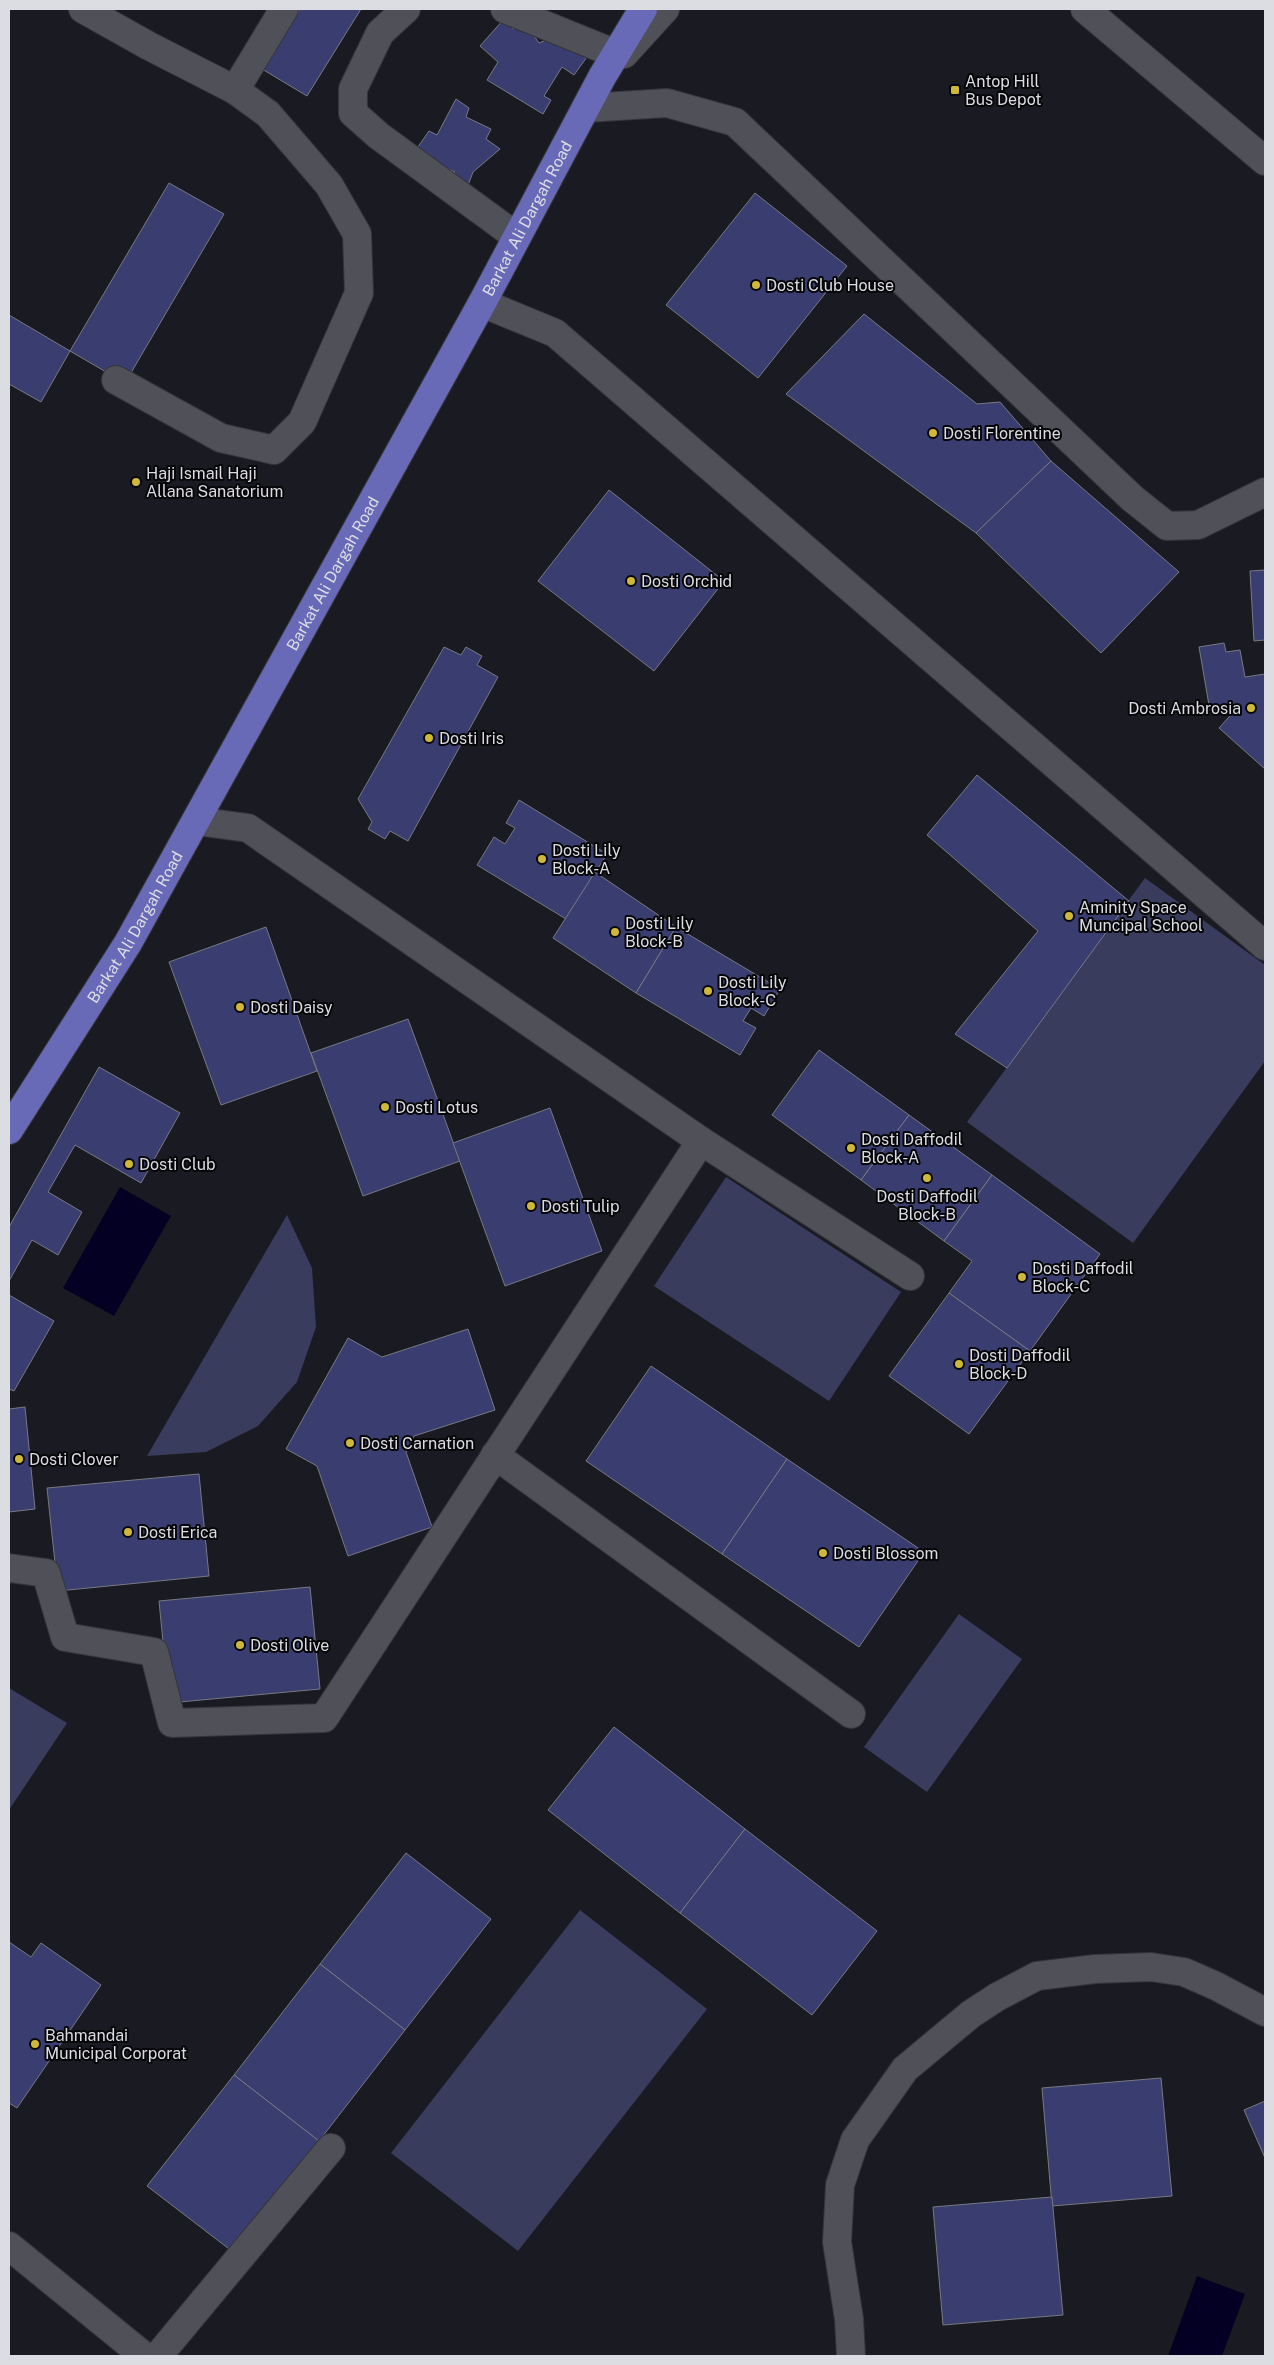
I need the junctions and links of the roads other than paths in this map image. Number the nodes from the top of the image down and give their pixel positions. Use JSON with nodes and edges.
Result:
{"nodes":[{"id":1,"x":83,"y":9,"type":"edge"},
{"id":2,"x":284,"y":9,"type":"edge"},
{"id":3,"x":406,"y":9,"type":"edge"},
{"id":4,"x":505,"y":9,"type":"edge"},
{"id":5,"x":643,"y":9,"type":"edge"},
{"id":6,"x":665,"y":9,"type":"edge"},
{"id":7,"x":1085,"y":9,"type":"edge"},
{"id":8,"x":616,"y":54,"type":"junction"},
{"id":9,"x":602,"y":77,"type":"junction"},
{"id":10,"x":235,"y":90,"type":"junction"},
{"id":11,"x":586,"y":108,"type":"junction"},
{"id":12,"x":1265,"y":160,"type":"edge"},
{"id":13,"x":517,"y":237,"type":"junction"},
{"id":14,"x":482,"y":303,"type":"junction"},
{"id":15,"x":116,"y":380,"type":"dead end"},
{"id":16,"x":1265,"y":492,"type":"edge"},
{"id":17,"x":196,"y":821,"type":"junction"},
{"id":18,"x":1265,"y":946,"type":"edge"},
{"id":19,"x":9,"y":1130,"type":"edge"},
{"id":20,"x":701,"y":1141,"type":"junction"},
{"id":21,"x":910,"y":1276,"type":"dead end"},
{"id":22,"x":495,"y":1455,"type":"junction"},
{"id":23,"x":9,"y":1568,"type":"edge"},
{"id":24,"x":851,"y":1714,"type":"dead end"},
{"id":25,"x":1265,"y":2012,"type":"edge"},
{"id":26,"x":331,"y":2148,"type":"dead end"},
{"id":27,"x":9,"y":2246,"type":"edge"},
{"id":28,"x":144,"y":2356,"type":"edge"},
{"id":29,"x":158,"y":2356,"type":"edge"},
{"id":30,"x":851,"y":2356,"type":"edge"}],
"edges":[{"from":1,"to":10,"type":"street"},
{"from":2,"to":10,"type":"street"},
{"from":3,"to":13,"type":"street"},
{"from":4,"to":8,"type":"street"},
{"from":5,"to":8,"type":"main road","name":"Barkat Ali Dargah Road"},
{"from":6,"to":9,"type":"street"},
{"from":7,"to":12,"type":"street"},
{"from":8,"to":9,"type":"main road","name":"Barkat Ali Dargah Road"},
{"from":9,"to":11,"type":"main road","name":"Barkat Ali Dargah Road"},
{"from":10,"to":15,"type":"street"},
{"from":11,"to":13,"type":"main road","name":"Barkat Ali Dargah Road"},
{"from":11,"to":16,"type":"street"},
{"from":13,"to":14,"type":"main road","name":"Barkat Ali Dargah Road"},
{"from":14,"to":17,"type":"main road","name":"Barkat Ali Dargah Road"},
{"from":14,"to":18,"type":"street"},
{"from":17,"to":19,"type":"main road","name":"Barkat Ali Dargah Road"},
{"from":17,"to":20,"type":"street"},
{"from":20,"to":21,"type":"street"},
{"from":20,"to":22,"type":"street"},
{"from":22,"to":23,"type":"street"},
{"from":22,"to":24,"type":"street"},
{"from":25,"to":30,"type":"street"},
{"from":26,"to":29,"type":"street"},
{"from":27,"to":28,"type":"street"}]}
